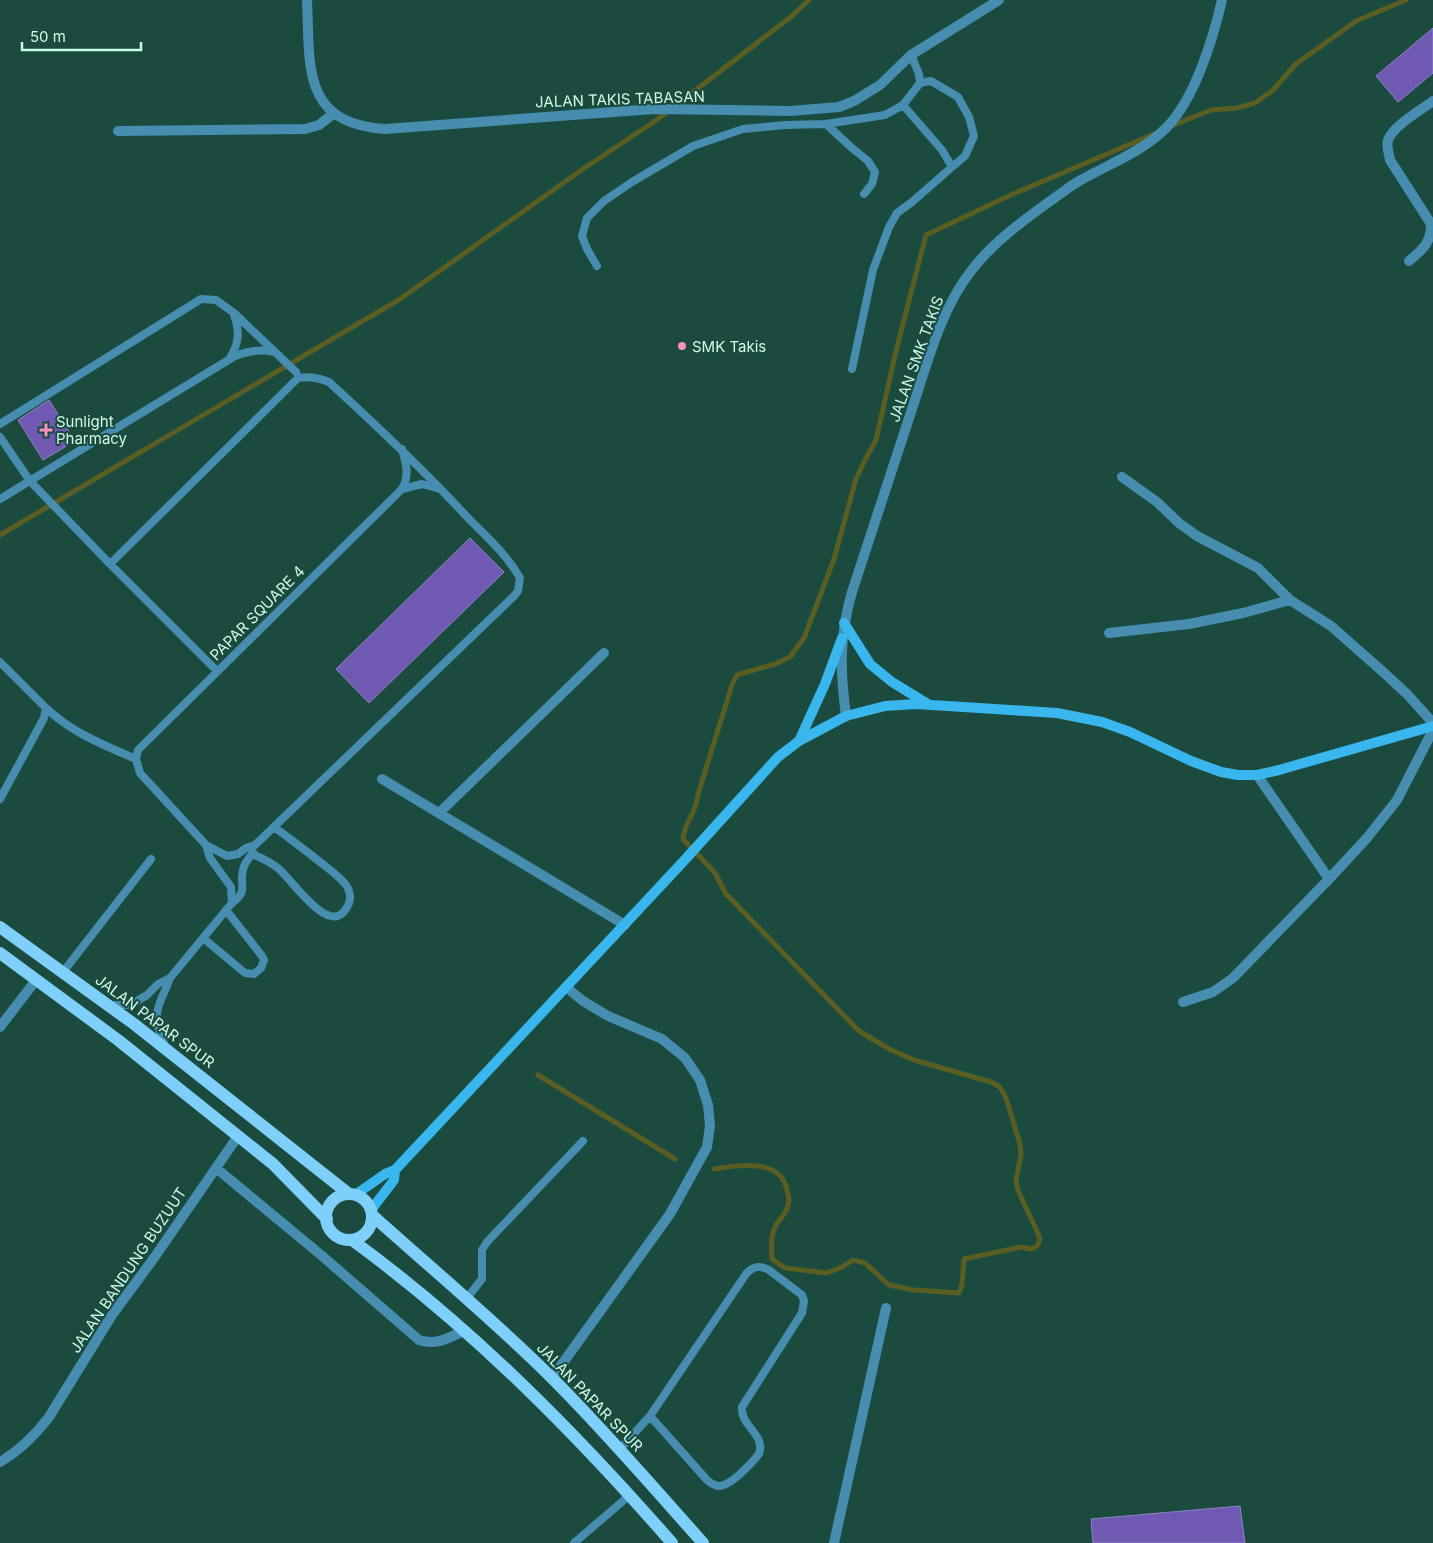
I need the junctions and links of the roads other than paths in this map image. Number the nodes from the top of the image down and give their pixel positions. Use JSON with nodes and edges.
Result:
{"nodes":[{"id":1,"x":307,"y":0,"type":"edge"},
{"id":2,"x":999,"y":0,"type":"edge"},
{"id":3,"x":1222,"y":0,"type":"edge"},
{"id":4,"x":911,"y":55,"type":"junction"},
{"id":5,"x":920,"y":83,"type":"junction"},
{"id":6,"x":1433,"y":101,"type":"edge"},
{"id":7,"x":903,"y":105,"type":"junction"},
{"id":8,"x":333,"y":114,"type":"junction"},
{"id":9,"x":826,"y":124,"type":"junction"},
{"id":10,"x":118,"y":131,"type":"dead end"},
{"id":11,"x":952,"y":166,"type":"junction"},
{"id":12,"x":864,"y":194,"type":"dead end"},
{"id":13,"x":1409,"y":261,"type":"dead end"},
{"id":14,"x":597,"y":266,"type":"dead end"},
{"id":15,"x":234,"y":313,"type":"junction"},
{"id":16,"x":276,"y":354,"type":"junction"},
{"id":17,"x":229,"y":360,"type":"junction"},
{"id":18,"x":852,"y":369,"type":"dead end"},
{"id":19,"x":295,"y":372,"type":"junction"},
{"id":20,"x":0,"y":424,"type":"edge"},
{"id":21,"x":0,"y":437,"type":"edge"},
{"id":22,"x":402,"y":449,"type":"junction"},
{"id":23,"x":1122,"y":477,"type":"dead end"},
{"id":24,"x":30,"y":481,"type":"junction"},
{"id":25,"x":402,"y":489,"type":"junction"},
{"id":26,"x":442,"y":490,"type":"junction"},
{"id":27,"x":0,"y":500,"type":"edge"},
{"id":28,"x":110,"y":564,"type":"junction"},
{"id":29,"x":1290,"y":600,"type":"junction"},
{"id":30,"x":844,"y":623,"type":"junction"},
{"id":31,"x":1109,"y":633,"type":"dead end"},
{"id":32,"x":842,"y":638,"type":"junction"},
{"id":33,"x":604,"y":653,"type":"dead end"},
{"id":34,"x":0,"y":662,"type":"edge"},
{"id":35,"x":217,"y":671,"type":"junction"},
{"id":36,"x":929,"y":705,"type":"junction"},
{"id":37,"x":46,"y":708,"type":"junction"},
{"id":38,"x":846,"y":716,"type":"junction"},
{"id":39,"x":1433,"y":724,"type":"edge"},
{"id":40,"x":1433,"y":730,"type":"edge"},
{"id":41,"x":799,"y":741,"type":"junction"},
{"id":42,"x":136,"y":759,"type":"junction"},
{"id":43,"x":1257,"y":775,"type":"junction"},
{"id":44,"x":382,"y":779,"type":"dead end"},
{"id":45,"x":0,"y":799,"type":"edge"},
{"id":46,"x":439,"y":813,"type":"junction"},
{"id":47,"x":274,"y":826,"type":"junction"},
{"id":48,"x":206,"y":845,"type":"junction"},
{"id":49,"x":255,"y":845,"type":"junction"},
{"id":50,"x":252,"y":854,"type":"junction"},
{"id":51,"x":151,"y":859,"type":"dead end"},
{"id":52,"x":1329,"y":880,"type":"junction"},
{"id":53,"x":232,"y":903,"type":"junction"},
{"id":54,"x":226,"y":910,"type":"junction"},
{"id":55,"x":625,"y":924,"type":"junction"},
{"id":56,"x":0,"y":927,"type":"edge"},
{"id":57,"x":203,"y":938,"type":"junction"},
{"id":58,"x":0,"y":953,"type":"edge"},
{"id":59,"x":63,"y":972,"type":"junction"},
{"id":60,"x":170,"y":978,"type":"junction"},
{"id":61,"x":36,"y":980,"type":"junction"},
{"id":62,"x":566,"y":987,"type":"junction"},
{"id":63,"x":1184,"y":1002,"type":"dead end"},
{"id":64,"x":106,"y":1004,"type":"junction"},
{"id":65,"x":0,"y":1027,"type":"edge"},
{"id":66,"x":166,"y":1050,"type":"junction"},
{"id":67,"x":238,"y":1136,"type":"junction"},
{"id":68,"x":583,"y":1141,"type":"dead end"},
{"id":69,"x":216,"y":1168,"type":"junction"},
{"id":70,"x":395,"y":1170,"type":"junction"},
{"id":71,"x":352,"y":1194,"type":"junction"},
{"id":72,"x":372,"y":1212,"type":"junction"},
{"id":73,"x":327,"y":1219,"type":"junction"},
{"id":74,"x":352,"y":1240,"type":"junction"},
{"id":75,"x":467,"y":1298,"type":"junction"},
{"id":76,"x":886,"y":1308,"type":"dead end"},
{"id":77,"x":464,"y":1331,"type":"junction"},
{"id":78,"x":552,"y":1378,"type":"junction"},
{"id":79,"x":650,"y":1416,"type":"junction"},
{"id":80,"x":620,"y":1450,"type":"junction"},
{"id":81,"x":0,"y":1462,"type":"edge"},
{"id":82,"x":630,"y":1495,"type":"junction"},
{"id":83,"x":574,"y":1543,"type":"edge"},
{"id":84,"x":672,"y":1543,"type":"edge"},
{"id":85,"x":703,"y":1543,"type":"edge"},
{"id":86,"x":834,"y":1543,"type":"edge"}],
"edges":[{"from":1,"to":8,"type":"street","name":"JALAN TAKIS TABASAN"},
{"from":2,"to":4,"type":"street","name":"JALAN TAKIS TABASAN"},
{"from":3,"to":30,"type":"street","name":"JALAN SMK TAKIS"},
{"from":4,"to":5,"type":"lane"},
{"from":4,"to":8,"type":"street","name":"JALAN TAKIS TABASAN"},
{"from":5,"to":7,"type":"lane"},
{"from":5,"to":11,"type":"lane"},
{"from":6,"to":13,"type":"street"},
{"from":7,"to":9,"type":"lane"},
{"from":7,"to":11,"type":"lane"},
{"from":8,"to":10,"type":"street"},
{"from":9,"to":12,"type":"lane"},
{"from":9,"to":14,"type":"lane"},
{"from":11,"to":18,"type":"lane"},
{"from":15,"to":16,"type":"lane"},
{"from":15,"to":17,"type":"lane"},
{"from":15,"to":20,"type":"lane"},
{"from":16,"to":17,"type":"lane"},
{"from":16,"to":19,"type":"lane"},
{"from":17,"to":24,"type":"lane"},
{"from":19,"to":22,"type":"lane"},
{"from":19,"to":28,"type":"lane"},
{"from":21,"to":24,"type":"lane"},
{"from":22,"to":25,"type":"lane"},
{"from":22,"to":26,"type":"lane"},
{"from":23,"to":29,"type":"street"},
{"from":24,"to":27,"type":"lane"},
{"from":24,"to":28,"type":"lane"},
{"from":25,"to":26,"type":"lane"},
{"from":25,"to":35,"type":"lane","name":"PAPAR SQUARE 4"},
{"from":26,"to":47,"type":"lane"},
{"from":28,"to":35,"type":"lane"},
{"from":29,"to":31,"type":"street"},
{"from":29,"to":39,"type":"street"},
{"from":30,"to":32,"type":"street","name":"JALAN SMK TAKIS"},
{"from":30,"to":36,"type":"main road"},
{"from":32,"to":38,"type":"street","name":"JALAN SMK TAKIS"},
{"from":32,"to":41,"type":"main road"},
{"from":33,"to":46,"type":"street"},
{"from":34,"to":37,"type":"lane"},
{"from":35,"to":42,"type":"lane","name":"PAPAR SQUARE 4"},
{"from":36,"to":38,"type":"main road"},
{"from":36,"to":43,"type":"main road"},
{"from":37,"to":42,"type":"lane"},
{"from":37,"to":45,"type":"lane"},
{"from":38,"to":41,"type":"main road"},
{"from":39,"to":43,"type":"main road"},
{"from":40,"to":52,"type":"street"},
{"from":41,"to":55,"type":"main road"},
{"from":42,"to":48,"type":"lane"},
{"from":43,"to":52,"type":"street"},
{"from":44,"to":46,"type":"street"},
{"from":46,"to":55,"type":"street"},
{"from":47,"to":49,"type":"lane"},
{"from":47,"to":50,"type":"lane"},
{"from":48,"to":49,"type":"lane"},
{"from":48,"to":53,"type":"lane"},
{"from":49,"to":50,"type":"lane"},
{"from":50,"to":53,"type":"lane"},
{"from":51,"to":59,"type":"lane"},
{"from":52,"to":63,"type":"street"},
{"from":53,"to":54,"type":"lane"},
{"from":54,"to":57,"type":"lane"},
{"from":54,"to":57,"type":"lane"},
{"from":55,"to":62,"type":"main road"},
{"from":56,"to":59,"type":"main road","name":"JALAN PAPAR SPUR"},
{"from":57,"to":60,"type":"lane"},
{"from":58,"to":61,"type":"main road"},
{"from":59,"to":64,"type":"main road","name":"JALAN PAPAR SPUR"},
{"from":60,"to":64,"type":"lane"},
{"from":60,"to":66,"type":"lane"},
{"from":61,"to":65,"type":"street"},
{"from":61,"to":67,"type":"main road"},
{"from":62,"to":70,"type":"main road"},
{"from":62,"to":78,"type":"street"},
{"from":64,"to":66,"type":"main road","name":"JALAN PAPAR SPUR"},
{"from":66,"to":71,"type":"main road","name":"JALAN PAPAR SPUR"},
{"from":67,"to":69,"type":"street","name":"JALAN BANDUNG BUZUUT"},
{"from":67,"to":73,"type":"main road"},
{"from":68,"to":75,"type":"lane"},
{"from":69,"to":77,"type":"street"},
{"from":69,"to":81,"type":"street","name":"JALAN BANDUNG BUZUUT"},
{"from":70,"to":71,"type":"main road"},
{"from":70,"to":72,"type":"main road"},
{"from":71,"to":72,"type":"main road"},
{"from":71,"to":73,"type":"main road"},
{"from":72,"to":74,"type":"main road"},
{"from":72,"to":75,"type":"main road","name":"JALAN PAPAR SPUR"},
{"from":73,"to":74,"type":"main road"},
{"from":74,"to":77,"type":"main road"},
{"from":75,"to":78,"type":"main road","name":"JALAN PAPAR SPUR"},
{"from":76,"to":86,"type":"street"},
{"from":77,"to":82,"type":"main road"},
{"from":78,"to":80,"type":"main road","name":"JALAN PAPAR SPUR"},
{"from":79,"to":79,"type":"lane"},
{"from":79,"to":80,"type":"lane"},
{"from":80,"to":85,"type":"main road","name":"JALAN PAPAR SPUR"},
{"from":82,"to":83,"type":"lane"},
{"from":82,"to":84,"type":"main road"}]}
